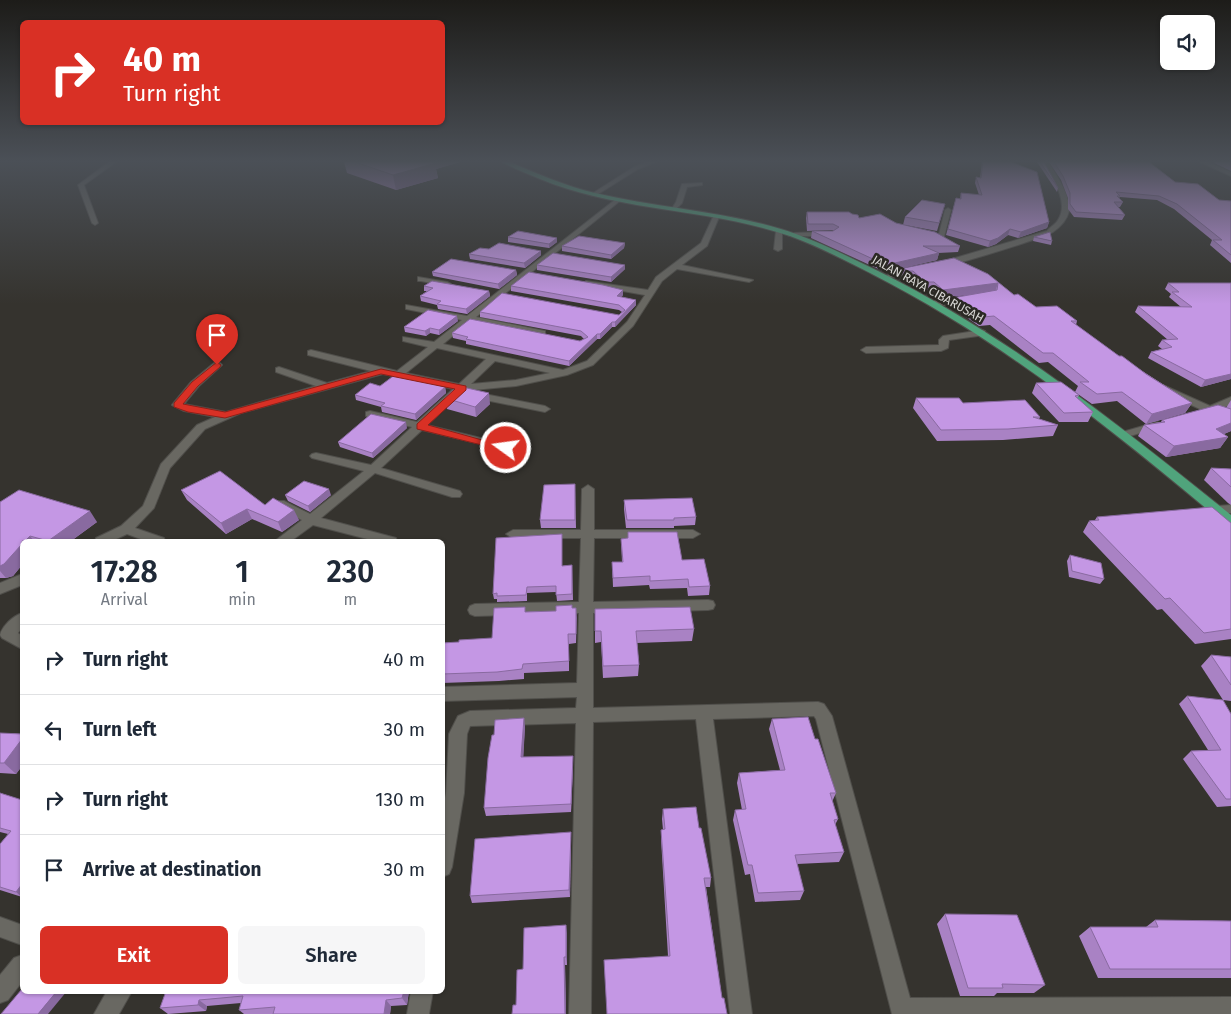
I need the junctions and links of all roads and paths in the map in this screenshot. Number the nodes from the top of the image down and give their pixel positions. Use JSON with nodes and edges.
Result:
{"nodes":[{"id":1,"x":90,"y":209,"type":"edge"},
{"id":2,"x":606,"y":209,"type":"edge"},
{"id":3,"x":675,"y":209,"type":"edge"},
{"id":4,"x":1066,"y":209,"type":"edge"},
{"id":5,"x":948,"y":210,"type":"dead end"},
{"id":6,"x":716,"y":217,"type":"junction"},
{"id":7,"x":95,"y":223,"type":"dead end"},
{"id":8,"x":779,"y":231,"type":"junction"},
{"id":9,"x":832,"y":234,"type":"edge"},
{"id":10,"x":932,"y":234,"type":"edge"},
{"id":11,"x":792,"y":235,"type":"junction"},
{"id":12,"x":940,"y":236,"type":"junction"},
{"id":13,"x":948,"y":241,"type":"edge"},
{"id":14,"x":778,"y":249,"type":"dead end"},
{"id":15,"x":536,"y":250,"type":"edge"},
{"id":16,"x":962,"y":250,"type":"edge"},
{"id":17,"x":552,"y":253,"type":"junction"},
{"id":18,"x":562,"y":255,"type":"edge"},
{"id":19,"x":973,"y":256,"type":"junction"},
{"id":20,"x":675,"y":266,"type":"junction"},
{"id":21,"x":934,"y":266,"type":"edge"},
{"id":22,"x":924,"y":268,"type":"edge"},
{"id":23,"x":519,"y":271,"type":"dead end"},
{"id":24,"x":528,"y":273,"type":"junction"},
{"id":25,"x":537,"y":274,"type":"edge"},
{"id":26,"x":885,"y":277,"type":"junction"},
{"id":27,"x":421,"y":279,"type":"dead end"},
{"id":28,"x":749,"y":280,"type":"dead end"},
{"id":29,"x":584,"y":282,"type":"edge"},
{"id":30,"x":457,"y":286,"type":"edge"},
{"id":31,"x":484,"y":291,"type":"edge"},
{"id":32,"x":648,"y":293,"type":"junction"},
{"id":33,"x":502,"y":294,"type":"junction"},
{"id":34,"x":512,"y":296,"type":"edge"},
{"id":35,"x":981,"y":297,"type":"edge"},
{"id":36,"x":932,"y":304,"type":"junction"},
{"id":37,"x":409,"y":307,"type":"dead end"},
{"id":38,"x":469,"y":318,"type":"junction"},
{"id":39,"x":982,"y":333,"type":"junction"},
{"id":40,"x":553,"y":336,"type":"edge"},
{"id":41,"x":406,"y":339,"type":"dead end"},
{"id":42,"x":435,"y":345,"type":"junction"},
{"id":43,"x":866,"y":350,"type":"dead end"},
{"id":44,"x":311,"y":353,"type":"dead end"},
{"id":45,"x":492,"y":359,"type":"junction"},
{"id":46,"x":217,"y":365,"type":"dead end"},
{"id":47,"x":279,"y":370,"type":"dead end"},
{"id":48,"x":381,"y":372,"type":"junction"},
{"id":49,"x":564,"y":373,"type":"junction"},
{"id":50,"x":398,"y":375,"type":"junction"},
{"id":51,"x":1154,"y":384,"type":"edge"},
{"id":52,"x":328,"y":387,"type":"junction"},
{"id":53,"x":460,"y":390,"type":"junction"},
{"id":54,"x":1231,"y":400,"type":"edge"},
{"id":55,"x":545,"y":409,"type":"dead end"},
{"id":56,"x":1212,"y":410,"type":"junction"},
{"id":57,"x":370,"y":414,"type":"edge"},
{"id":58,"x":225,"y":415,"type":"junction"},
{"id":59,"x":1194,"y":415,"type":"edge"},
{"id":60,"x":1231,"y":419,"type":"edge"},
{"id":61,"x":1168,"y":422,"type":"edge"},
{"id":62,"x":421,"y":426,"type":"junction"},
{"id":63,"x":1123,"y":435,"type":"junction"},
{"id":64,"x":506,"y":448,"type":"dead end"},
{"id":65,"x":316,"y":456,"type":"dead end"},
{"id":66,"x":372,"y":469,"type":"junction"},
{"id":67,"x":588,"y":489,"type":"dead end"},
{"id":68,"x":456,"y":494,"type":"dead end"},
{"id":69,"x":274,"y":501,"type":"edge"},
{"id":70,"x":1231,"y":509,"type":"edge"},
{"id":71,"x":1217,"y":510,"type":"junction"},
{"id":72,"x":311,"y":520,"type":"junction"},
{"id":73,"x":1231,"y":522,"type":"edge"},
{"id":74,"x":126,"y":529,"type":"junction"},
{"id":75,"x":513,"y":534,"type":"dead end"},
{"id":76,"x":587,"y":534,"type":"junction"},
{"id":77,"x":693,"y":534,"type":"dead end"},
{"id":78,"x":105,"y":539,"type":"edge"},
{"id":79,"x":154,"y":539,"type":"edge"},
{"id":80,"x":285,"y":539,"type":"edge"},
{"id":81,"x":383,"y":539,"type":"edge"},
{"id":82,"x":20,"y":580,"type":"edge"},
{"id":83,"x":0,"y":589,"type":"edge"},
{"id":84,"x":708,"y":605,"type":"dead end"},
{"id":85,"x":586,"y":608,"type":"junction"},
{"id":86,"x":475,"y":610,"type":"dead end"},
{"id":87,"x":20,"y":621,"type":"edge"},
{"id":88,"x":20,"y":642,"type":"edge"},
{"id":89,"x":585,"y":690,"type":"junction"},
{"id":90,"x":445,"y":694,"type":"edge"},
{"id":91,"x":704,"y":714,"type":"junction"},
{"id":92,"x":584,"y":715,"type":"junction"},
{"id":93,"x":449,"y":793,"type":"edge"},
{"id":94,"x":445,"y":835,"type":"edge"},
{"id":95,"x":0,"y":928,"type":"edge"},
{"id":96,"x":20,"y":934,"type":"edge"},
{"id":97,"x":20,"y":968,"type":"edge"},
{"id":98,"x":0,"y":992,"type":"edge"},
{"id":99,"x":120,"y":994,"type":"edge"},
{"id":100,"x":421,"y":994,"type":"edge"},
{"id":101,"x":1231,"y":1008,"type":"edge"},
{"id":102,"x":902,"y":1012,"type":"edge"},
{"id":103,"x":104,"y":1014,"type":"edge"},
{"id":104,"x":418,"y":1014,"type":"edge"},
{"id":105,"x":580,"y":1014,"type":"edge"},
{"id":106,"x":741,"y":1014,"type":"edge"}],
"edges":[{"from":1,"to":7,"type":"street"},
{"from":2,"to":17,"type":"street"},
{"from":3,"to":6,"type":"main road","name":"JALAN RAYA CIBARUSAH"},
{"from":4,"to":19,"type":"street"},
{"from":5,"to":12,"type":"street"},
{"from":6,"to":8,"type":"main road","name":"JALAN RAYA CIBARUSAH"},
{"from":6,"to":20,"type":"street"},
{"from":8,"to":11,"type":"main road","name":"JALAN RAYA CIBARUSAH"},
{"from":8,"to":14,"type":"street"},
{"from":9,"to":11,"type":"street"},
{"from":10,"to":12,"type":"street"},
{"from":11,"to":26,"type":"main road","name":"JALAN RAYA CIBARUSAH"},
{"from":12,"to":13,"type":"street"},
{"from":15,"to":17,"type":"street"},
{"from":16,"to":19,"type":"street"},
{"from":17,"to":18,"type":"street"},
{"from":17,"to":24,"type":"street"},
{"from":19,"to":21,"type":"street"},
{"from":20,"to":28,"type":"street"},
{"from":20,"to":32,"type":"street"},
{"from":22,"to":26,"type":"street"},
{"from":23,"to":24,"type":"street"},
{"from":24,"to":25,"type":"street"},
{"from":24,"to":33,"type":"street"},
{"from":26,"to":36,"type":"main road","name":"JALAN RAYA CIBARUSAH"},
{"from":27,"to":30,"type":"street"},
{"from":29,"to":32,"type":"street"},
{"from":31,"to":33,"type":"street"},
{"from":32,"to":49,"type":"street"},
{"from":33,"to":34,"type":"street"},
{"from":33,"to":38,"type":"street"},
{"from":35,"to":36,"type":"street"},
{"from":36,"to":39,"type":"main road","name":"JALAN RAYA CIBARUSAH"},
{"from":37,"to":38,"type":"street"},
{"from":38,"to":40,"type":"street"},
{"from":38,"to":42,"type":"street"},
{"from":39,"to":43,"type":"street"},
{"from":39,"to":63,"type":"main road","name":"JALAN RAYA CIBARUSAH"},
{"from":41,"to":42,"type":"street"},
{"from":42,"to":45,"type":"street"},
{"from":42,"to":50,"type":"street"},
{"from":44,"to":48,"type":"street"},
{"from":45,"to":49,"type":"street"},
{"from":45,"to":53,"type":"street"},
{"from":46,"to":58,"type":"street"},
{"from":47,"to":52,"type":"street"},
{"from":48,"to":50,"type":"street"},
{"from":48,"to":52,"type":"street"},
{"from":49,"to":53,"type":"street"},
{"from":50,"to":53,"type":"street"},
{"from":51,"to":56,"type":"street"},
{"from":52,"to":58,"type":"street"},
{"from":53,"to":55,"type":"street"},
{"from":53,"to":62,"type":"street"},
{"from":54,"to":56,"type":"street"},
{"from":56,"to":59,"type":"street"},
{"from":56,"to":60,"type":"street"},
{"from":57,"to":62,"type":"street"},
{"from":58,"to":74,"type":"street"},
{"from":61,"to":63,"type":"street"},
{"from":62,"to":64,"type":"street"},
{"from":62,"to":66,"type":"street"},
{"from":63,"to":71,"type":"main road","name":"JALAN RAYA CIBARUSAH"},
{"from":65,"to":66,"type":"street"},
{"from":66,"to":68,"type":"street"},
{"from":66,"to":72,"type":"street"},
{"from":67,"to":76,"type":"street"},
{"from":69,"to":72,"type":"street"},
{"from":70,"to":71,"type":"street"},
{"from":71,"to":73,"type":"main road","name":"JALAN RAYA CIBARUSAH"},
{"from":72,"to":80,"type":"street"},
{"from":72,"to":81,"type":"street"},
{"from":74,"to":78,"type":"street"},
{"from":74,"to":79,"type":"street"},
{"from":75,"to":76,"type":"street"},
{"from":76,"to":77,"type":"street"},
{"from":76,"to":85,"type":"street"},
{"from":82,"to":83,"type":"street"},
{"from":84,"to":85,"type":"street"},
{"from":85,"to":86,"type":"street"},
{"from":85,"to":89,"type":"street"},
{"from":87,"to":88,"type":"street"},
{"from":89,"to":90,"type":"street"},
{"from":89,"to":92,"type":"street"},
{"from":91,"to":92,"type":"street"},
{"from":91,"to":102,"type":"street"},
{"from":91,"to":106,"type":"street"},
{"from":92,"to":93,"type":"street"},
{"from":92,"to":105,"type":"street"},
{"from":93,"to":94,"type":"street"},
{"from":95,"to":96,"type":"street"},
{"from":97,"to":98,"type":"street"},
{"from":99,"to":103,"type":"street"},
{"from":100,"to":104,"type":"street"},
{"from":101,"to":102,"type":"street"}]}
